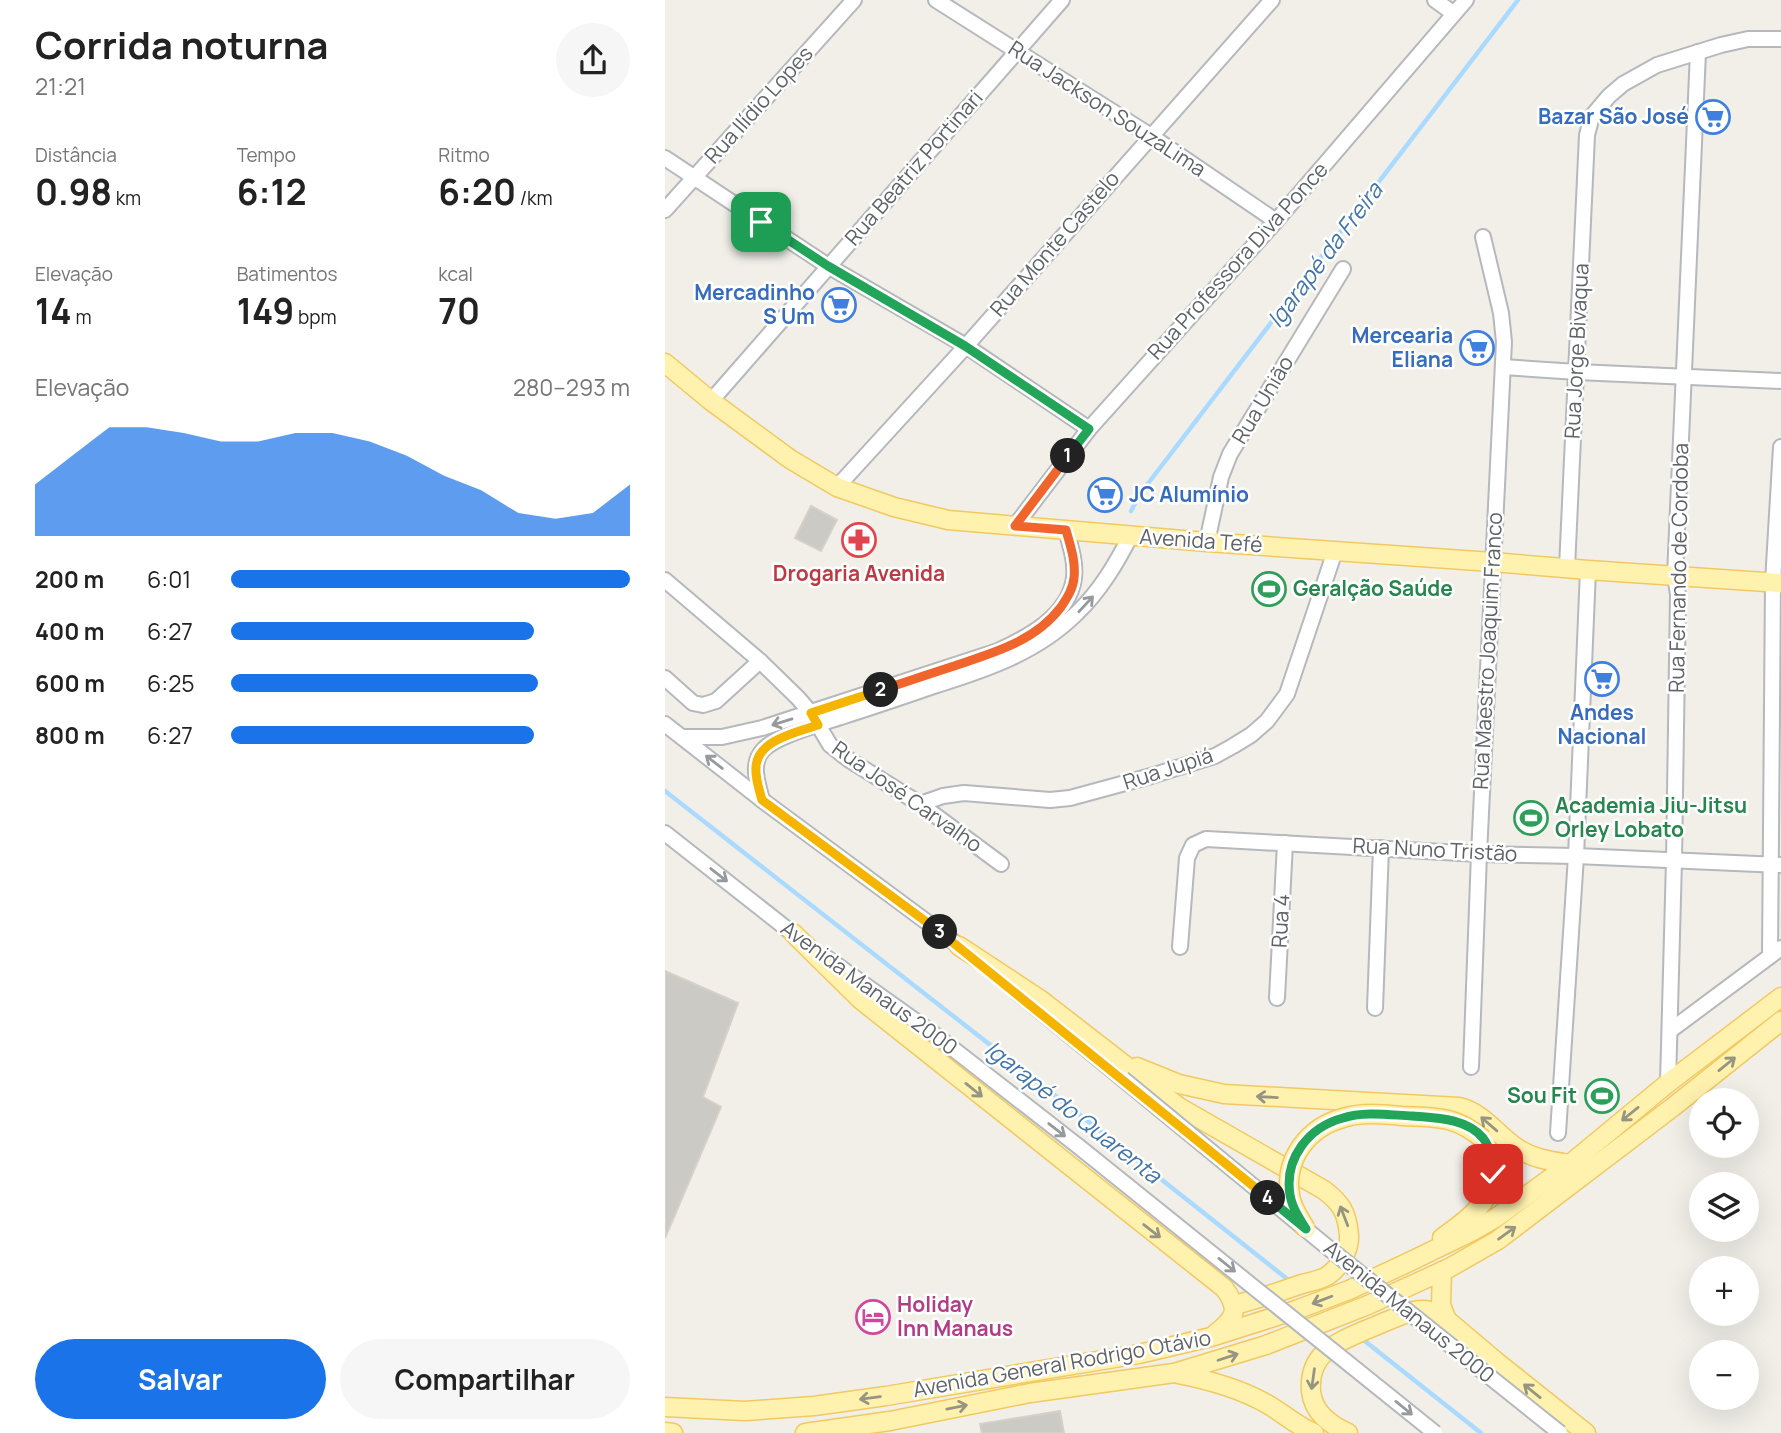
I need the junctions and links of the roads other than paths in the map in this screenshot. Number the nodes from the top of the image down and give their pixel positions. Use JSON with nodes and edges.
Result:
{"nodes":[{"id":1,"x":854,"y":0,"type":"edge"},
{"id":2,"x":936,"y":0,"type":"edge"},
{"id":3,"x":1062,"y":0,"type":"edge"},
{"id":4,"x":1272,"y":0,"type":"edge"},
{"id":5,"x":1435,"y":0,"type":"edge"},
{"id":6,"x":1466,"y":0,"type":"edge"},
{"id":7,"x":1454,"y":13,"type":"junction"},
{"id":8,"x":1781,"y":39,"type":"edge"},
{"id":9,"x":1017,"y":51,"type":"junction"},
{"id":10,"x":1698,"y":52,"type":"junction"},
{"id":11,"x":1151,"y":136,"type":"junction"},
{"id":12,"x":665,"y":158,"type":"edge"},
{"id":13,"x":693,"y":178,"type":"junction"},
{"id":14,"x":665,"y":210,"type":"edge"},
{"id":15,"x":1276,"y":221,"type":"junction"},
{"id":16,"x":1483,"y":237,"type":"dead end"},
{"id":17,"x":828,"y":266,"type":"junction"},
{"id":18,"x":1343,"y":269,"type":"dead end"},
{"id":19,"x":965,"y":346,"type":"junction"},
{"id":20,"x":665,"y":363,"type":"edge"},
{"id":21,"x":1503,"y":367,"type":"junction"},
{"id":22,"x":1577,"y":372,"type":"junction"},
{"id":23,"x":1685,"y":377,"type":"junction"},
{"id":24,"x":1781,"y":381,"type":"edge"},
{"id":25,"x":711,"y":401,"type":"junction"},
{"id":26,"x":1089,"y":429,"type":"junction"},
{"id":27,"x":1781,"y":447,"type":"edge"},
{"id":28,"x":837,"y":487,"type":"junction"},
{"id":29,"x":1015,"y":526,"type":"junction"},
{"id":30,"x":1066,"y":530,"type":"junction"},
{"id":31,"x":1131,"y":535,"type":"junction"},
{"id":32,"x":1207,"y":542,"type":"junction"},
{"id":33,"x":1335,"y":551,"type":"junction"},
{"id":34,"x":1492,"y":562,"type":"junction"},
{"id":35,"x":1567,"y":568,"type":"junction"},
{"id":36,"x":1588,"y":570,"type":"junction"},
{"id":37,"x":1675,"y":576,"type":"junction"},
{"id":38,"x":665,"y":580,"type":"edge"},
{"id":39,"x":1777,"y":582,"type":"edge"},
{"id":40,"x":760,"y":661,"type":"junction"},
{"id":41,"x":665,"y":678,"type":"edge"},
{"id":42,"x":815,"y":719,"type":"junction"},
{"id":43,"x":665,"y":724,"type":"edge"},
{"id":44,"x":682,"y":737,"type":"junction"},
{"id":45,"x":762,"y":800,"type":"junction"},
{"id":46,"x":920,"y":804,"type":"junction"},
{"id":47,"x":665,"y":832,"type":"edge"},
{"id":48,"x":1285,"y":843,"type":"junction"},
{"id":49,"x":1381,"y":848,"type":"junction"},
{"id":50,"x":1479,"y":854,"type":"junction"},
{"id":51,"x":1576,"y":856,"type":"junction"},
{"id":52,"x":1674,"y":861,"type":"junction"},
{"id":53,"x":1001,"y":864,"type":"dead end"},
{"id":54,"x":1776,"y":865,"type":"edge"},
{"id":55,"x":793,"y":933,"type":"junction"},
{"id":56,"x":959,"y":946,"type":"junction"},
{"id":57,"x":1181,"y":947,"type":"dead end"},
{"id":58,"x":1775,"y":952,"type":"edge"},
{"id":59,"x":1781,"y":997,"type":"edge"},
{"id":60,"x":1277,"y":998,"type":"dead end"},
{"id":61,"x":1375,"y":1008,"type":"dead end"},
{"id":62,"x":1781,"y":1021,"type":"edge"},
{"id":63,"x":1671,"y":1030,"type":"junction"},
{"id":64,"x":1113,"y":1056,"type":"junction"},
{"id":65,"x":1472,"y":1067,"type":"dead end"},
{"id":66,"x":1668,"y":1083,"type":"junction"},
{"id":67,"x":1558,"y":1133,"type":"dead end"},
{"id":68,"x":1570,"y":1164,"type":"junction"},
{"id":69,"x":1306,"y":1229,"type":"junction"},
{"id":70,"x":1409,"y":1262,"type":"junction"},
{"id":71,"x":1442,"y":1271,"type":"junction"},
{"id":72,"x":1234,"y":1305,"type":"junction"},
{"id":73,"x":1447,"y":1320,"type":"junction"},
{"id":74,"x":1212,"y":1337,"type":"junction"},
{"id":75,"x":1174,"y":1373,"type":"junction"},
{"id":76,"x":665,"y":1407,"type":"edge"},
{"id":77,"x":665,"y":1432,"type":"edge"},
{"id":78,"x":673,"y":1433,"type":"edge"},
{"id":79,"x":805,"y":1433,"type":"edge"},
{"id":80,"x":1314,"y":1433,"type":"edge"},
{"id":81,"x":1348,"y":1433,"type":"edge"},
{"id":82,"x":1435,"y":1433,"type":"edge"},
{"id":83,"x":1560,"y":1433,"type":"edge"},
{"id":84,"x":1586,"y":1433,"type":"edge"}],
"edges":[{"from":1,"to":13,"type":"street","name":"Rua Ilídio Lopes"},
{"from":2,"to":9,"type":"street","name":"Rua Jackson SouzaLima"},
{"from":3,"to":9,"type":"street","name":"Rua Beatriz Portinari"},
{"from":4,"to":11,"type":"street","name":"Rua Monte Castelo"},
{"from":5,"to":7,"type":"street"},
{"from":6,"to":7,"type":"street","name":"Rua Professora Diva Ponce"},
{"from":7,"to":15,"type":"street","name":"Rua Professora Diva Ponce"},
{"from":8,"to":10,"type":"street"},
{"from":9,"to":11,"type":"street","name":"Rua Jackson SouzaLima"},
{"from":9,"to":17,"type":"street","name":"Rua Beatriz Portinari"},
{"from":10,"to":22,"type":"street","name":"Rua Jorge Bivaqua"},
{"from":10,"to":23,"type":"street","name":"Rua Fernando de Cordoba"},
{"from":11,"to":15,"type":"street","name":"Rua Jackson SouzaLima"},
{"from":11,"to":19,"type":"street","name":"Rua Monte Castelo"},
{"from":12,"to":13,"type":"street"},
{"from":13,"to":14,"type":"street","name":"Rua Ilídio Lopes"},
{"from":13,"to":17,"type":"street"},
{"from":15,"to":26,"type":"street","name":"Rua Professora Diva Ponce"},
{"from":16,"to":21,"type":"street","name":"Rua Maestro Joaquim Franco"},
{"from":17,"to":19,"type":"street"},
{"from":17,"to":25,"type":"street","name":"Rua Beatriz Portinari"},
{"from":18,"to":32,"type":"street","name":"Rua União"},
{"from":19,"to":26,"type":"street"},
{"from":19,"to":28,"type":"street","name":"Rua Monte Castelo"},
{"from":20,"to":25,"type":"main road","name":"Avenida Tefé"},
{"from":21,"to":22,"type":"street"},
{"from":21,"to":34,"type":"street","name":"Rua Maestro Joaquim Franco"},
{"from":22,"to":23,"type":"street"},
{"from":22,"to":35,"type":"street","name":"Rua Jorge Bivaqua"},
{"from":23,"to":24,"type":"street"},
{"from":23,"to":37,"type":"street","name":"Rua Fernando de Cordoba"},
{"from":25,"to":28,"type":"main road","name":"Avenida Tefé"},
{"from":26,"to":29,"type":"street","name":"Rua Professora Diva Ponce"},
{"from":27,"to":39,"type":"street"},
{"from":28,"to":29,"type":"main road","name":"Avenida Tefé"},
{"from":29,"to":30,"type":"main road","name":"Avenida Tefé"},
{"from":30,"to":31,"type":"main road","name":"Avenida Tefé"},
{"from":30,"to":42,"type":"street"},
{"from":31,"to":32,"type":"main road","name":"Avenida Tefé"},
{"from":42,"to":31,"type":"street","one_way":true},
{"from":32,"to":33,"type":"main road","name":"Avenida Tefé"},
{"from":33,"to":34,"type":"main road","name":"Avenida Tefé"},
{"from":33,"to":46,"type":"street","name":"Rua Jupiá"},
{"from":34,"to":35,"type":"main road","name":"Avenida Tefé"},
{"from":34,"to":50,"type":"street","name":"Rua Maestro Joaquim Franco"},
{"from":35,"to":36,"type":"main road","name":"Avenida Tefé"},
{"from":36,"to":37,"type":"main road","name":"Avenida Tefé"},
{"from":36,"to":51,"type":"street"},
{"from":37,"to":39,"type":"main road","name":"Avenida Tefé"},
{"from":37,"to":52,"type":"street","name":"Rua Fernando de Cordoba"},
{"from":38,"to":40,"type":"street","name":"Rua José Carvalho"},
{"from":39,"to":54,"type":"street"},
{"from":40,"to":41,"type":"street"},
{"from":40,"to":42,"type":"street","name":"Rua José Carvalho"},
{"from":42,"to":44,"type":"street","one_way":true},
{"from":42,"to":45,"type":"street"},
{"from":42,"to":46,"type":"street","name":"Rua José Carvalho"},
{"from":43,"to":44,"type":"street","name":"Avenida Manaus 2000"},
{"from":45,"to":44,"type":"street","name":"Avenida Manaus 2000","one_way":true},
{"from":45,"to":56,"type":"street","name":"Avenida Manaus 2000"},
{"from":46,"to":53,"type":"street","name":"Rua José Carvalho"},
{"from":47,"to":55,"type":"street","name":"Avenida Manaus 2000","one_way":true},
{"from":48,"to":49,"type":"street","name":"Rua Nuno Tristão"},
{"from":48,"to":57,"type":"street","name":"Rua Nuno Tristão"},
{"from":48,"to":60,"type":"street","name":"Rua 4"},
{"from":49,"to":50,"type":"street","name":"Rua Nuno Tristão"},
{"from":49,"to":61,"type":"street"},
{"from":50,"to":51,"type":"street","name":"Rua Nuno Tristão"},
{"from":50,"to":65,"type":"street","name":"Rua Maestro Joaquim Franco"},
{"from":51,"to":52,"type":"street","name":"Rua Nuno Tristão"},
{"from":51,"to":67,"type":"street"},
{"from":52,"to":54,"type":"street","name":"Rua Nuno Tristão"},
{"from":52,"to":63,"type":"street","name":"Rua Fernando de Cordoba"},
{"from":54,"to":58,"type":"street"},
{"from":55,"to":72,"type":"main road","one_way":true},
{"from":55,"to":82,"type":"street","name":"Avenida Manaus 2000","one_way":true,"bridge":true},
{"from":56,"to":64,"type":"main road"},
{"from":56,"to":69,"type":"street","name":"Avenida Manaus 2000","bridge":true},
{"from":58,"to":63,"type":"street"},
{"from":59,"to":66,"type":"main road","name":"Avenida General Rodrigo Otávio"},
{"from":71,"to":62,"type":"main road","name":"Avenida General Rodrigo Otávio","one_way":true},
{"from":63,"to":66,"type":"street","name":"Rua Fernando de Cordoba"},
{"from":68,"to":64,"type":"main road","one_way":true},
{"from":72,"to":64,"type":"main road","one_way":true},
{"from":66,"to":68,"type":"main road","name":"Avenida General Rodrigo Otávio","one_way":true},
{"from":68,"to":70,"type":"main road","name":"Avenida General Rodrigo Otávio"},
{"from":69,"to":70,"type":"main road","bridge":true},
{"from":69,"to":83,"type":"street","name":"Avenida Manaus 2000","bridge":true},
{"from":70,"to":74,"type":"main road","name":"Avenida General Rodrigo Otávio","one_way":true},
{"from":71,"to":73,"type":"main road"},
{"from":75,"to":71,"type":"main road","name":"Avenida General Rodrigo Otávio","one_way":true},
{"from":72,"to":74,"type":"main road"},
{"from":73,"to":81,"type":"main road","one_way":true},
{"from":84,"to":73,"type":"main road","one_way":true},
{"from":74,"to":76,"type":"main road","name":"Avenida General Rodrigo Otávio","one_way":true},
{"from":79,"to":75,"type":"main road","name":"Avenida General Rodrigo Otávio","one_way":true},
{"from":75,"to":80,"type":"main road"},
{"from":77,"to":78,"type":"main road"}]}
